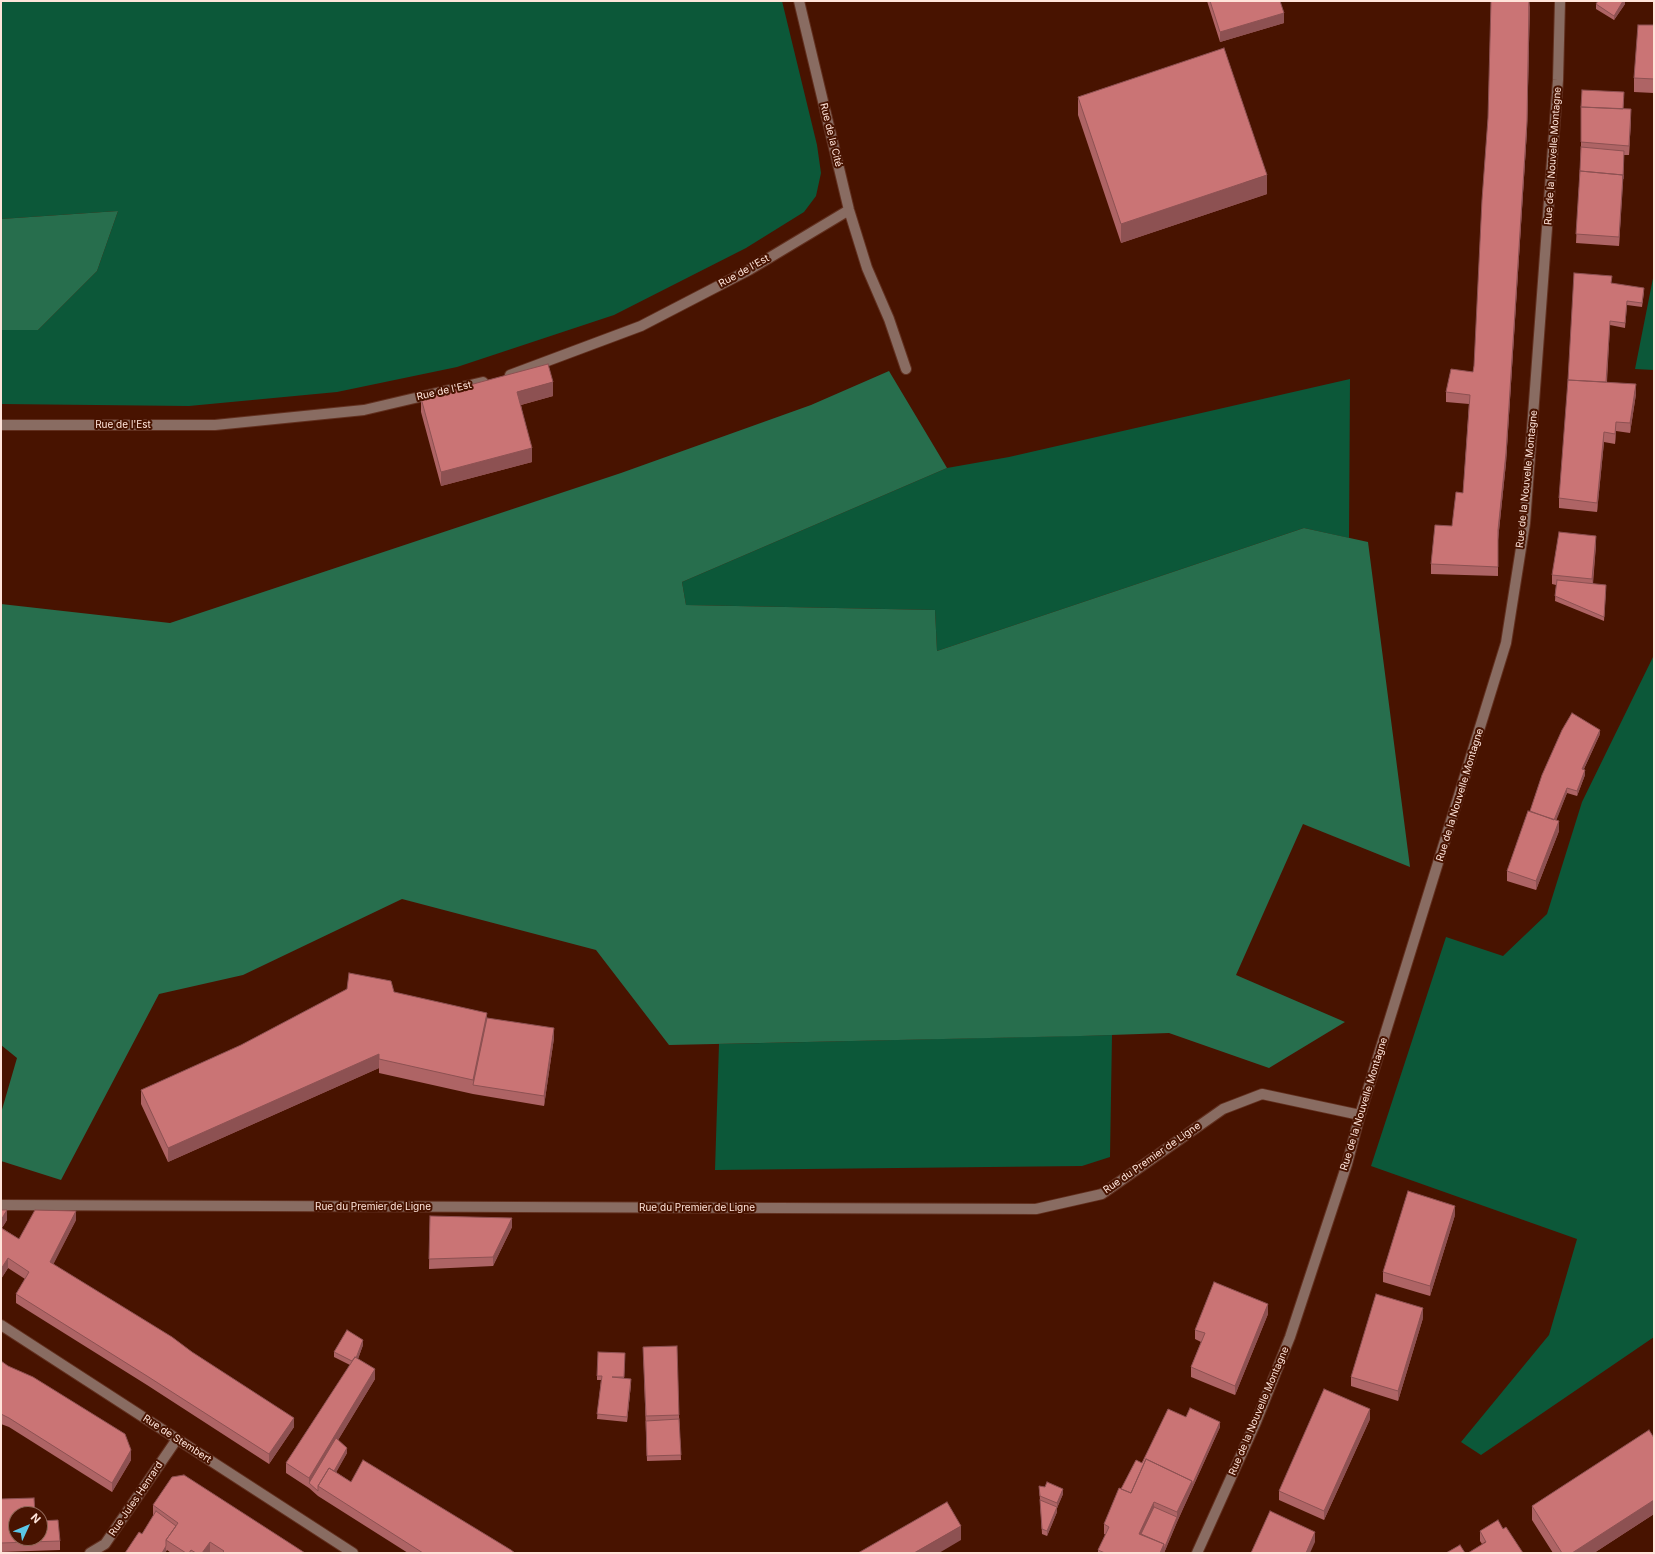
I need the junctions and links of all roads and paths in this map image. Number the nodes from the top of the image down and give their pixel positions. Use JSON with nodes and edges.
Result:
{"nodes":[{"id":1,"x":799,"y":1,"type":"edge"},
{"id":2,"x":1560,"y":1,"type":"edge"},
{"id":3,"x":849,"y":210,"type":"junction"},
{"id":4,"x":906,"y":369,"type":"dead end"},
{"id":5,"x":1,"y":425,"type":"edge"},
{"id":6,"x":1360,"y":1115,"type":"junction"},
{"id":7,"x":1,"y":1205,"type":"edge"},
{"id":8,"x":1,"y":1325,"type":"edge"},
{"id":9,"x":177,"y":1439,"type":"junction"},
{"id":10,"x":90,"y":1553,"type":"edge"},
{"id":11,"x":353,"y":1553,"type":"edge"},
{"id":12,"x":1197,"y":1553,"type":"edge"}],
"edges":[{"from":1,"to":3,"type":"street","name":"Rue de la Cité"},
{"from":2,"to":6,"type":"street","name":"Rue de la Nouvelle Montagne"},
{"from":3,"to":4,"type":"street","name":"Rue de la Cité"},
{"from":3,"to":5,"type":"street","name":"Rue de l'Est"},
{"from":6,"to":7,"type":"street","name":"Rue du Premier de Ligne"},
{"from":6,"to":12,"type":"street","name":"Rue de la Nouvelle Montagne"},
{"from":8,"to":9,"type":"street","name":"Rue de Stembert"},
{"from":9,"to":10,"type":"street","name":"Rue Jules Henrard"},
{"from":9,"to":11,"type":"street","name":"Rue de Stembert"}]}
